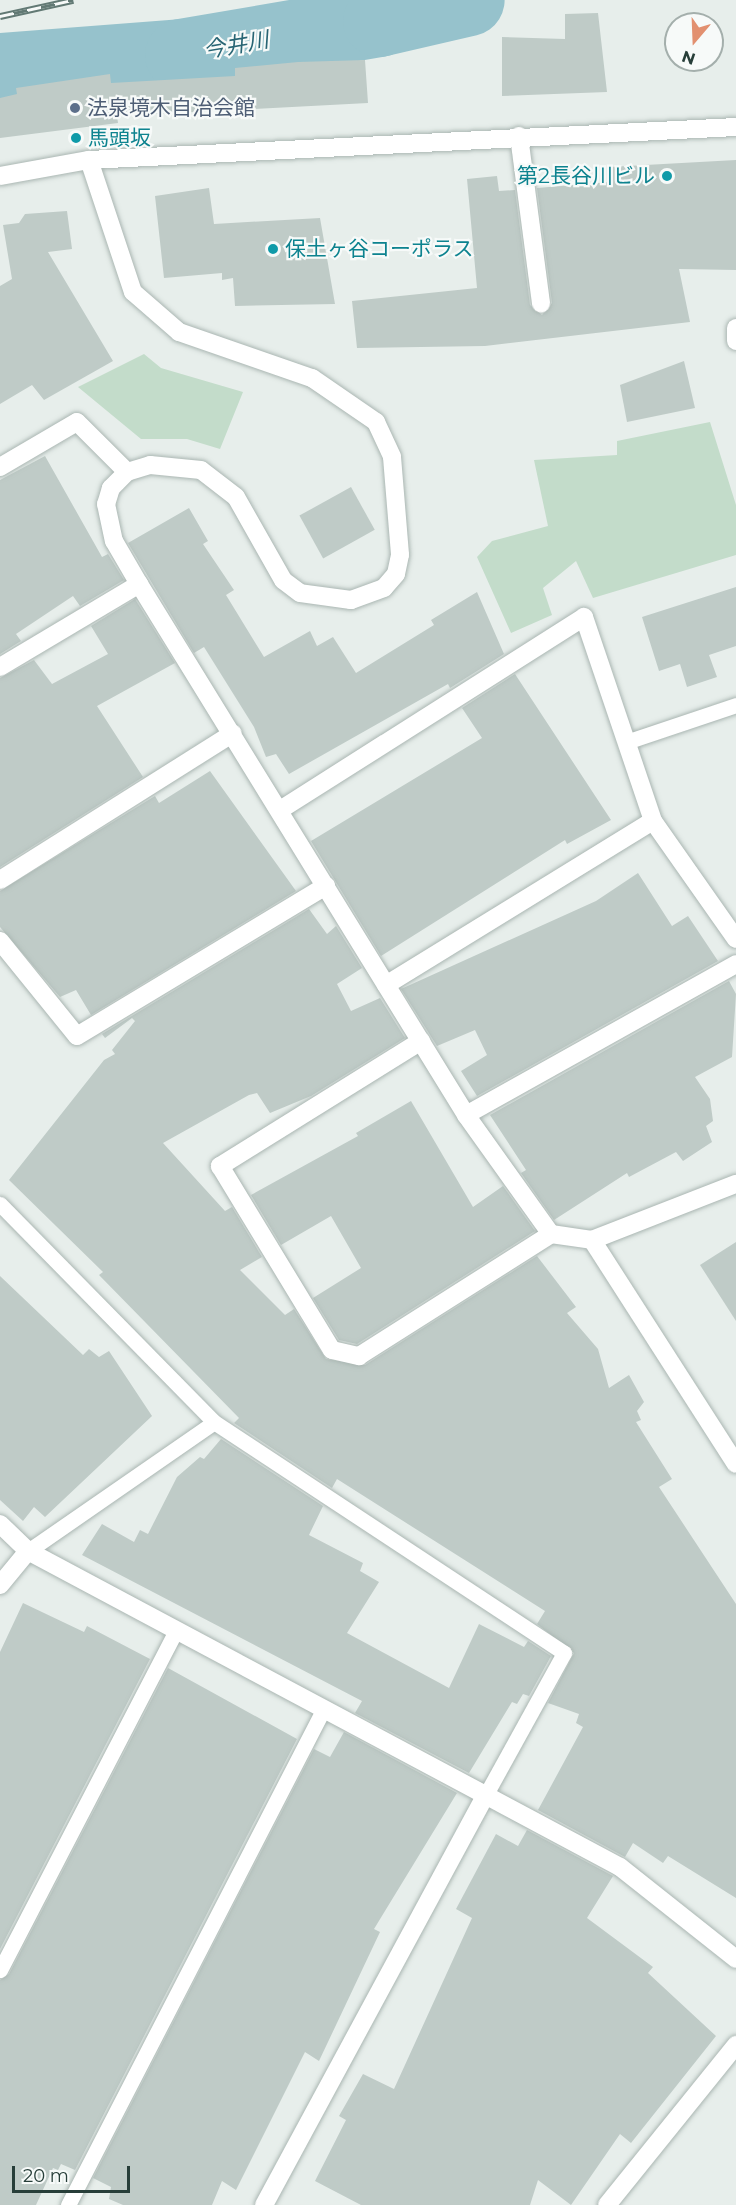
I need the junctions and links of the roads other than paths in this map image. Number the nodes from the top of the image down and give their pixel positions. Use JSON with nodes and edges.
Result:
{"nodes":[{"id":1,"x":736,"y":128,"type":"edge"},
{"id":2,"x":519,"y":136,"type":"junction"},
{"id":3,"x":89,"y":160,"type":"junction"},
{"id":4,"x":0,"y":176,"type":"edge"},
{"id":5,"x":541,"y":304,"type":"dead end"},
{"id":6,"x":736,"y":328,"type":"edge"},
{"id":7,"x":736,"y":341,"type":"edge"},
{"id":8,"x":0,"y":467,"type":"edge"},
{"id":9,"x":127,"y":472,"type":"junction"},
{"id":10,"x":139,"y":584,"type":"junction"},
{"id":11,"x":0,"y":667,"type":"edge"},
{"id":12,"x":736,"y":705,"type":"edge"},
{"id":13,"x":233,"y":733,"type":"junction"},
{"id":14,"x":629,"y":741,"type":"junction"},
{"id":15,"x":280,"y":810,"type":"junction"},
{"id":16,"x":653,"y":821,"type":"junction"},
{"id":17,"x":0,"y":880,"type":"edge"},
{"id":18,"x":326,"y":885,"type":"junction"},
{"id":19,"x":736,"y":939,"type":"edge"},
{"id":20,"x":0,"y":941,"type":"edge"},
{"id":21,"x":736,"y":964,"type":"edge"},
{"id":22,"x":387,"y":985,"type":"junction"},
{"id":23,"x":421,"y":1041,"type":"junction"},
{"id":24,"x":466,"y":1115,"type":"junction"},
{"id":25,"x":736,"y":1180,"type":"edge"},
{"id":26,"x":0,"y":1204,"type":"edge"},
{"id":27,"x":551,"y":1234,"type":"junction"},
{"id":28,"x":591,"y":1240,"type":"junction"},
{"id":29,"x":214,"y":1422,"type":"junction"},
{"id":30,"x":736,"y":1464,"type":"edge"},
{"id":31,"x":0,"y":1524,"type":"edge"},
{"id":32,"x":28,"y":1551,"type":"junction"},
{"id":33,"x":0,"y":1585,"type":"edge"},
{"id":34,"x":176,"y":1631,"type":"junction"},
{"id":35,"x":323,"y":1710,"type":"junction"},
{"id":36,"x":484,"y":1798,"type":"junction"},
{"id":37,"x":736,"y":1959,"type":"edge"},
{"id":38,"x":0,"y":1970,"type":"edge"},
{"id":39,"x":736,"y":2045,"type":"edge"},
{"id":40,"x":68,"y":2205,"type":"edge"},
{"id":41,"x":264,"y":2205,"type":"edge"},
{"id":42,"x":607,"y":2205,"type":"edge"}],
"edges":[{"from":1,"to":2,"type":"street"},
{"from":2,"to":3,"type":"street"},
{"from":2,"to":5,"type":"street"},
{"from":3,"to":4,"type":"street"},
{"from":3,"to":9,"type":"street"},
{"from":6,"to":7,"type":"street"},
{"from":8,"to":9,"type":"street"},
{"from":9,"to":10,"type":"street"},
{"from":10,"to":11,"type":"street"},
{"from":10,"to":13,"type":"street"},
{"from":12,"to":14,"type":"lane"},
{"from":13,"to":15,"type":"street"},
{"from":13,"to":17,"type":"street"},
{"from":14,"to":15,"type":"street"},
{"from":14,"to":16,"type":"street"},
{"from":15,"to":18,"type":"street"},
{"from":16,"to":19,"type":"street"},
{"from":16,"to":22,"type":"street"},
{"from":18,"to":20,"type":"street"},
{"from":18,"to":22,"type":"street"},
{"from":21,"to":24,"type":"street"},
{"from":22,"to":23,"type":"street"},
{"from":23,"to":24,"type":"street"},
{"from":23,"to":27,"type":"street"},
{"from":24,"to":27,"type":"street"},
{"from":25,"to":28,"type":"street"},
{"from":26,"to":29,"type":"lane"},
{"from":27,"to":28,"type":"street"},
{"from":28,"to":30,"type":"street"},
{"from":29,"to":32,"type":"lane"},
{"from":29,"to":36,"type":"lane"},
{"from":31,"to":32,"type":"street"},
{"from":32,"to":33,"type":"street"},
{"from":32,"to":34,"type":"street"},
{"from":34,"to":35,"type":"street"},
{"from":34,"to":38,"type":"lane"},
{"from":35,"to":36,"type":"street"},
{"from":35,"to":40,"type":"lane"},
{"from":36,"to":37,"type":"street"},
{"from":36,"to":41,"type":"street"},
{"from":39,"to":42,"type":"street"}]}
